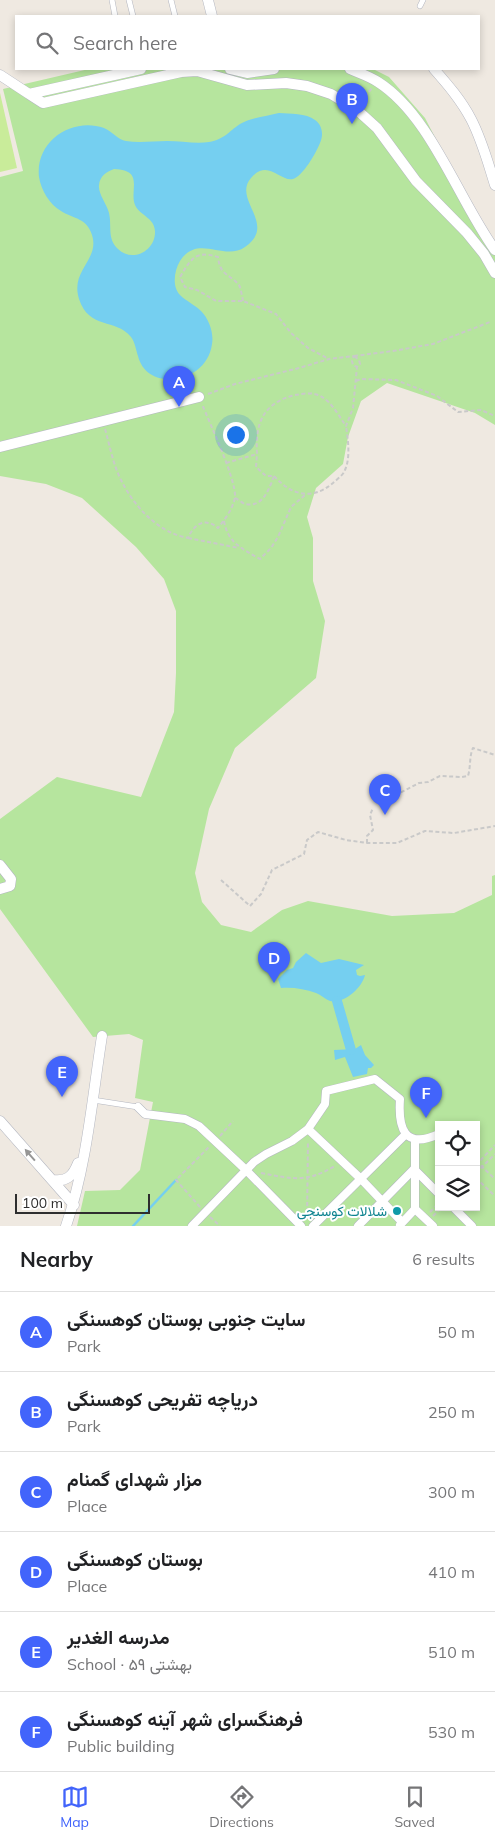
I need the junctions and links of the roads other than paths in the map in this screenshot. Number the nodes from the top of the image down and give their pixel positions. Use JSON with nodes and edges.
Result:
{"nodes":[{"id":1,"x":112,"y":0,"type":"edge"},
{"id":2,"x":129,"y":0,"type":"edge"},
{"id":3,"x":171,"y":0,"type":"edge"},
{"id":4,"x":208,"y":0,"type":"edge"},
{"id":5,"x":423,"y":0,"type":"edge"},
{"id":6,"x":420,"y":6,"type":"dead end"},
{"id":7,"x":116,"y":15,"type":"edge"},
{"id":8,"x":133,"y":15,"type":"edge"},
{"id":9,"x":175,"y":15,"type":"edge"},
{"id":10,"x":212,"y":15,"type":"edge"},
{"id":11,"x":137,"y":70,"type":"edge"},
{"id":12,"x":234,"y":70,"type":"edge"},
{"id":13,"x":267,"y":70,"type":"edge"},
{"id":14,"x":352,"y":70,"type":"edge"},
{"id":15,"x":435,"y":70,"type":"edge"},
{"id":16,"x":0,"y":75,"type":"edge"},
{"id":17,"x":29,"y":94,"type":"junction"},
{"id":18,"x":483,"y":149,"type":"junction"},
{"id":19,"x":495,"y":166,"type":"edge"},
{"id":20,"x":495,"y":185,"type":"edge"},
{"id":21,"x":495,"y":250,"type":"edge"},
{"id":22,"x":495,"y":273,"type":"edge"},
{"id":23,"x":200,"y":397,"type":"road end"},
{"id":24,"x":0,"y":447,"type":"edge"},
{"id":25,"x":0,"y":864,"type":"edge"},
{"id":26,"x":0,"y":889,"type":"edge"},
{"id":27,"x":102,"y":1036,"type":"dead end"},
{"id":28,"x":92,"y":1100,"type":"junction"},
{"id":29,"x":138,"y":1107,"type":"joint"},
{"id":30,"x":0,"y":1121,"type":"edge"},
{"id":31,"x":308,"y":1129,"type":"junction"},
{"id":32,"x":405,"y":1135,"type":"junction"},
{"id":33,"x":435,"y":1135,"type":"edge"},
{"id":34,"x":415,"y":1140,"type":"junction"},
{"id":35,"x":85,"y":1146,"type":"junction"},
{"id":36,"x":246,"y":1170,"type":"junction"},
{"id":37,"x":414,"y":1170,"type":"junction"},
{"id":38,"x":360,"y":1179,"type":"junction"},
{"id":39,"x":52,"y":1180,"type":"junction"},
{"id":40,"x":435,"y":1190,"type":"edge"},
{"id":41,"x":382,"y":1202,"type":"junction"},
{"id":42,"x":74,"y":1205,"type":"junction"},
{"id":43,"x":415,"y":1209,"type":"junction"},
{"id":44,"x":457,"y":1211,"type":"edge"},
{"id":45,"x":428,"y":1222,"type":"edge"},
{"id":46,"x":400,"y":1224,"type":"edge"},
{"id":47,"x":66,"y":1226,"type":"edge"},
{"id":48,"x":192,"y":1226,"type":"edge"},
{"id":49,"x":301,"y":1226,"type":"edge"},
{"id":50,"x":313,"y":1226,"type":"edge"},
{"id":51,"x":358,"y":1226,"type":"edge"},
{"id":52,"x":472,"y":1226,"type":"edge"}],
"edges":[{"from":1,"to":7,"type":"lane"},
{"from":2,"to":8,"type":"lane"},
{"from":3,"to":9,"type":"lane"},
{"from":4,"to":10,"type":"street"},
{"from":5,"to":6,"type":"lane"},
{"from":11,"to":17,"type":"street"},
{"from":12,"to":13,"type":"street"},
{"from":14,"to":21,"type":"street"},
{"from":15,"to":18,"type":"street"},
{"from":16,"to":17,"type":"street"},
{"from":17,"to":22,"type":"street"},
{"from":18,"to":19,"type":"street"},
{"from":18,"to":20,"type":"street"},
{"from":23,"to":24,"type":"street"},
{"from":25,"to":26,"type":"street"},
{"from":27,"to":28,"type":"street"},
{"from":28,"to":29,"type":"lane"},
{"from":28,"to":35,"type":"street"},
{"from":29,"to":36,"type":"street"},
{"from":39,"to":30,"type":"street","one_way":true},
{"from":31,"to":32,"type":"street"},
{"from":31,"to":36,"type":"street"},
{"from":31,"to":38,"type":"street"},
{"from":32,"to":34,"type":"street"},
{"from":32,"to":38,"type":"street"},
{"from":33,"to":34,"type":"street"},
{"from":34,"to":37,"type":"street"},
{"from":35,"to":39,"type":"street"},
{"from":35,"to":42,"type":"street"},
{"from":36,"to":48,"type":"street"},
{"from":36,"to":49,"type":"street"},
{"from":37,"to":40,"type":"street"},
{"from":37,"to":41,"type":"street"},
{"from":37,"to":43,"type":"street"},
{"from":38,"to":41,"type":"street"},
{"from":38,"to":50,"type":"street"},
{"from":39,"to":42,"type":"street"},
{"from":41,"to":46,"type":"street"},
{"from":41,"to":51,"type":"street"},
{"from":42,"to":47,"type":"street"},
{"from":43,"to":45,"type":"street"},
{"from":43,"to":46,"type":"street"},
{"from":44,"to":52,"type":"street"}]}
